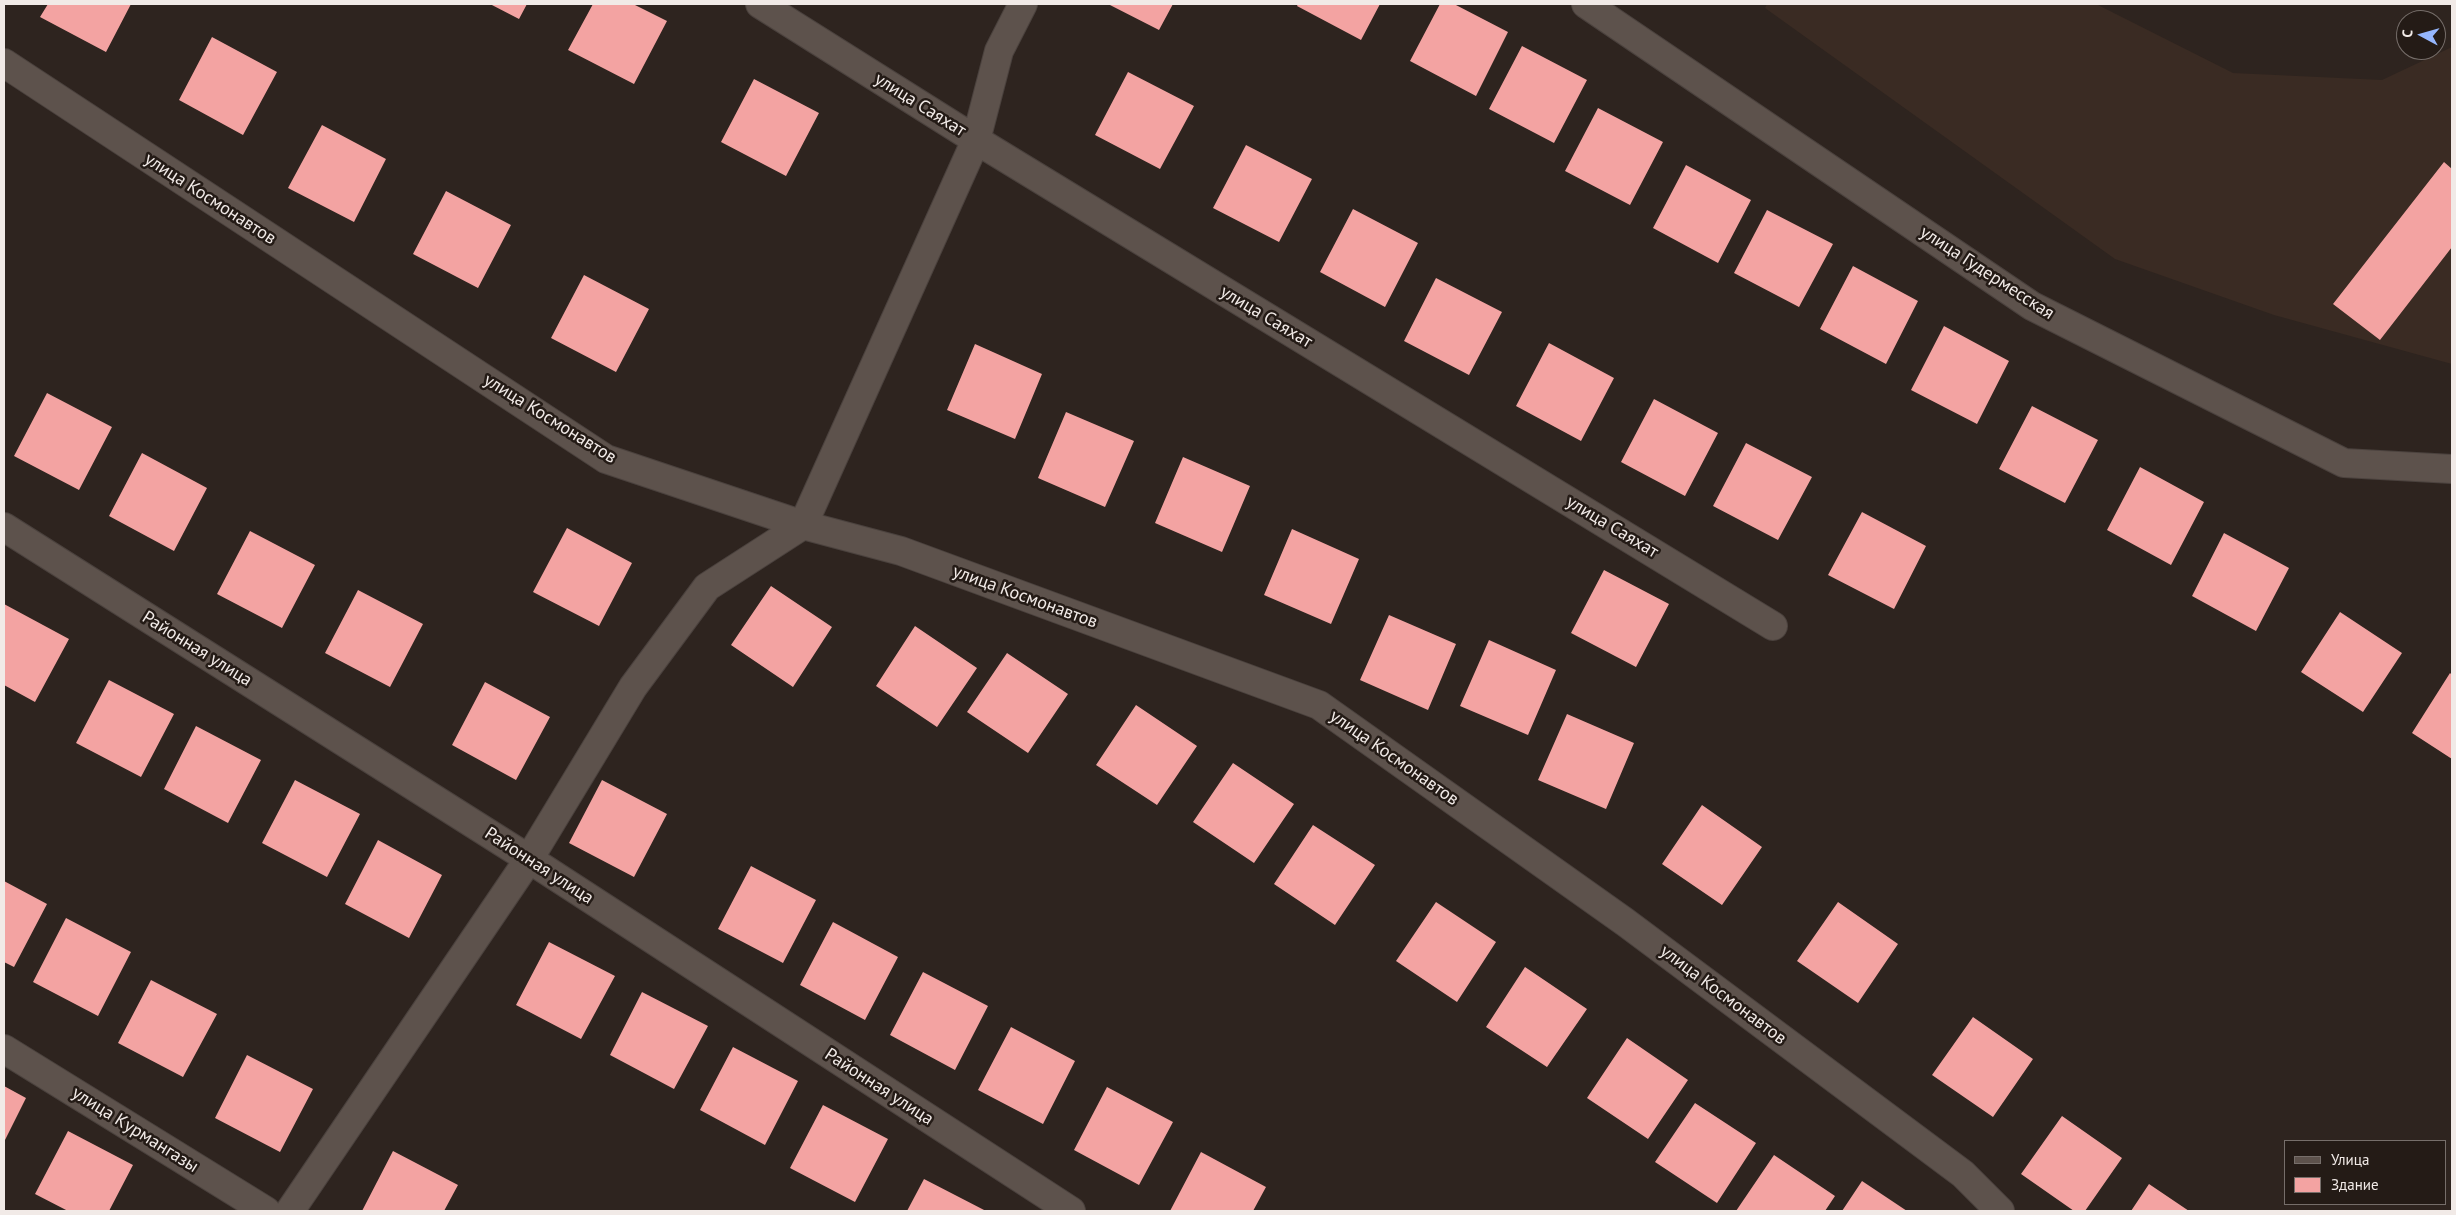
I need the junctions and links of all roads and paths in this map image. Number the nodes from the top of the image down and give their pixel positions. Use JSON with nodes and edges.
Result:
{"nodes":[{"id":1,"x":760,"y":4,"type":"edge"},
{"id":2,"x":1023,"y":4,"type":"edge"},
{"id":3,"x":1586,"y":4,"type":"edge"},
{"id":4,"x":4,"y":63,"type":"edge"},
{"id":5,"x":976,"y":140,"type":"junction"},
{"id":6,"x":2452,"y":469,"type":"edge"},
{"id":7,"x":803,"y":525,"type":"junction"},
{"id":8,"x":4,"y":527,"type":"edge"},
{"id":9,"x":1773,"y":626,"type":"dead end"},
{"id":10,"x":529,"y":860,"type":"junction"},
{"id":11,"x":4,"y":1049,"type":"edge"},
{"id":12,"x":266,"y":1211,"type":"edge"},
{"id":13,"x":290,"y":1211,"type":"edge"},
{"id":14,"x":1070,"y":1211,"type":"edge"},
{"id":15,"x":2000,"y":1211,"type":"edge"}],
"edges":[{"from":1,"to":5,"type":"street","name":"улица Саяхат"},
{"from":2,"to":5,"type":"street"},
{"from":3,"to":6,"type":"street","name":"улица Гудермесская"},
{"from":4,"to":7,"type":"street","name":"улица Космонавтов"},
{"from":5,"to":7,"type":"street"},
{"from":5,"to":9,"type":"street","name":"улица Саяхат"},
{"from":7,"to":10,"type":"street"},
{"from":7,"to":15,"type":"street","name":"улица Космонавтов"},
{"from":8,"to":10,"type":"street","name":"Районная улица"},
{"from":10,"to":13,"type":"street"},
{"from":10,"to":14,"type":"street","name":"Районная улица"},
{"from":11,"to":12,"type":"street","name":"улица Курмангазы"}]}
